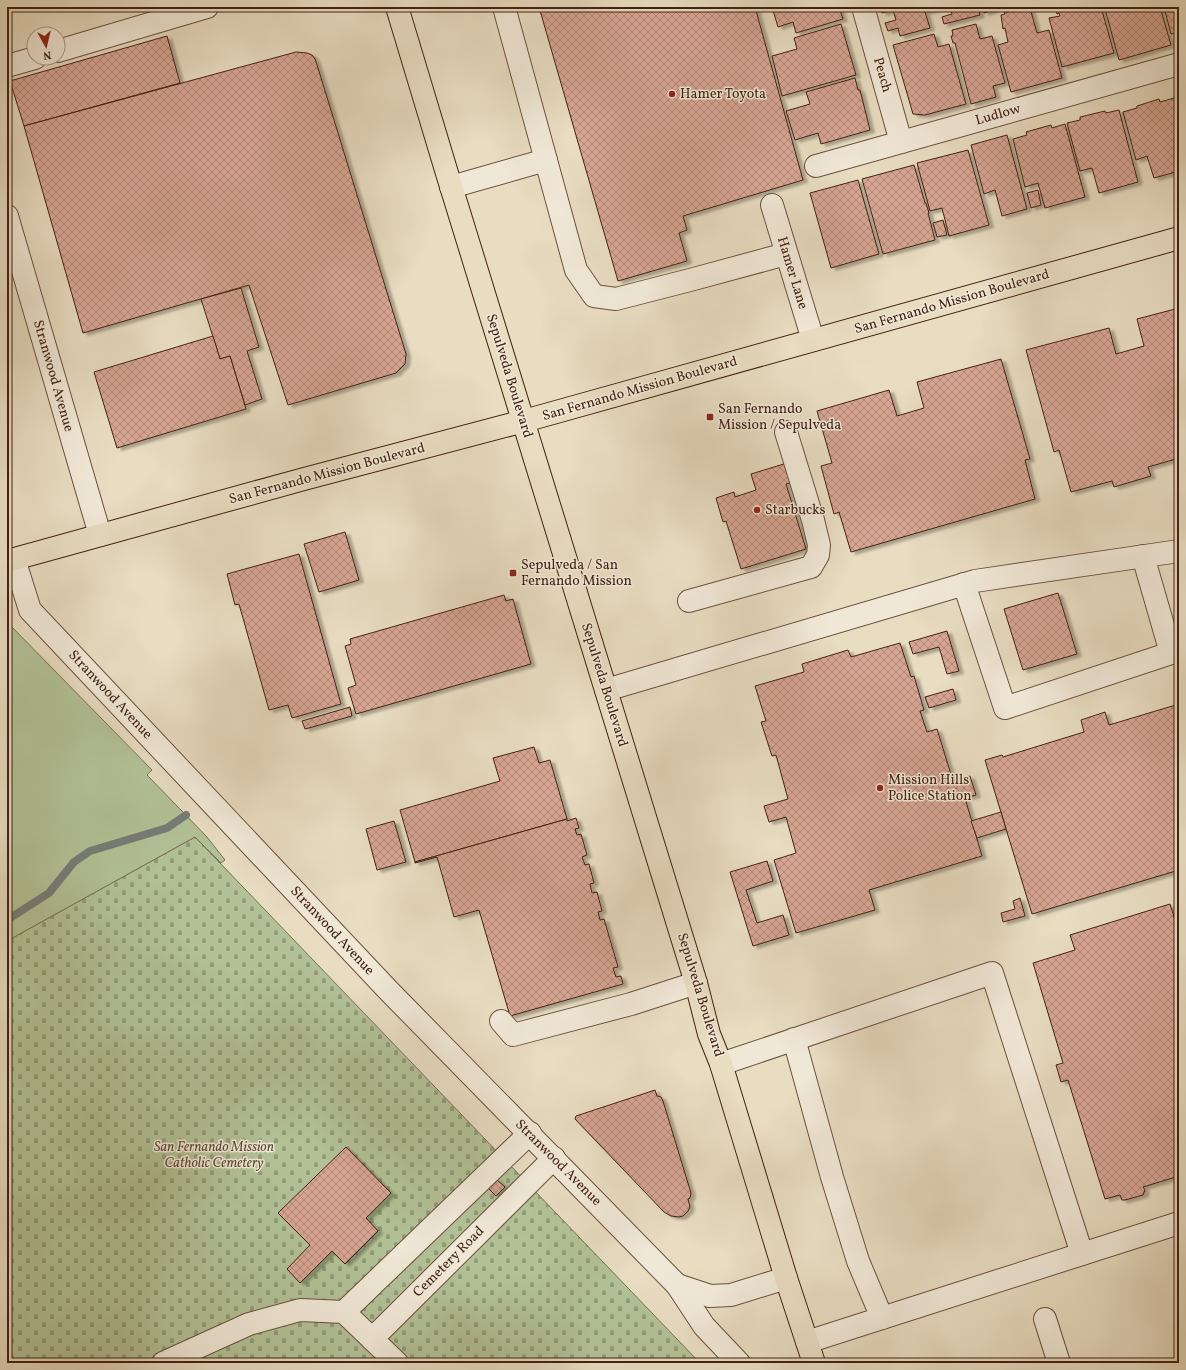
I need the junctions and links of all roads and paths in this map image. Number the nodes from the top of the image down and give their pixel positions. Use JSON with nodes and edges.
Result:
{"nodes":[{"id":1,"x":207,"y":7,"type":"edge"},
{"id":2,"x":397,"y":7,"type":"edge"},
{"id":3,"x":504,"y":7,"type":"edge"},
{"id":4,"x":862,"y":7,"type":"edge"},
{"id":5,"x":66,"y":49,"type":"edge"},
{"id":6,"x":26,"y":61,"type":"edge"},
{"id":7,"x":1179,"y":64,"type":"edge"},
{"id":8,"x":7,"y":66,"type":"edge"},
{"id":9,"x":901,"y":142,"type":"junction"},
{"id":10,"x":546,"y":160,"type":"junction"},
{"id":11,"x":816,"y":166,"type":"dead end"},
{"id":12,"x":451,"y":187,"type":"junction"},
{"id":13,"x":772,"y":205,"type":"dead end"},
{"id":14,"x":7,"y":216,"type":"edge"},
{"id":15,"x":1179,"y":238,"type":"edge"},
{"id":16,"x":786,"y":254,"type":"junction"},
{"id":17,"x":813,"y":340,"type":"junction"},
{"id":18,"x":524,"y":421,"type":"junction"},
{"id":19,"x":786,"y":432,"type":"dead end"},
{"id":20,"x":100,"y":536,"type":"junction"},
{"id":21,"x":1179,"y":551,"type":"edge"},
{"id":22,"x":1143,"y":556,"type":"junction"},
{"id":23,"x":10,"y":560,"type":"edge"},
{"id":24,"x":964,"y":584,"type":"junction"},
{"id":25,"x":689,"y":601,"type":"dead end"},
{"id":26,"x":606,"y":690,"type":"junction"},
{"id":27,"x":696,"y":982,"type":"junction"},
{"id":28,"x":501,"y":1021,"type":"dead end"},
{"id":29,"x":794,"y":1039,"type":"junction"},
{"id":30,"x":721,"y":1064,"type":"junction"},
{"id":31,"x":530,"y":1133,"type":"junction"},
{"id":32,"x":554,"y":1158,"type":"junction"},
{"id":33,"x":1179,"y":1223,"type":"edge"},
{"id":34,"x":1082,"y":1254,"type":"junction"},
{"id":35,"x":786,"y":1278,"type":"junction"},
{"id":36,"x":678,"y":1285,"type":"junction"},
{"id":37,"x":344,"y":1312,"type":"junction"},
{"id":38,"x":882,"y":1318,"type":"junction"},
{"id":39,"x":1045,"y":1319,"type":"dead end"},
{"id":40,"x":372,"y":1339,"type":"junction"},
{"id":41,"x":807,"y":1342,"type":"junction"},
{"id":42,"x":164,"y":1363,"type":"edge"},
{"id":43,"x":397,"y":1363,"type":"edge"},
{"id":44,"x":739,"y":1363,"type":"edge"},
{"id":45,"x":814,"y":1363,"type":"edge"},
{"id":46,"x":1059,"y":1363,"type":"edge"}],
"edges":[{"from":1,"to":5,"type":"street"},
{"from":2,"to":12,"type":"main road","name":"Sepulveda Boulevard"},
{"from":3,"to":10,"type":"street"},
{"from":4,"to":9,"type":"street","name":"Peach"},
{"from":6,"to":8,"type":"street"},
{"from":7,"to":9,"type":"street","name":"Ludlow"},
{"from":9,"to":11,"type":"street","name":"Ludlow"},
{"from":10,"to":12,"type":"street"},
{"from":10,"to":16,"type":"street"},
{"from":12,"to":18,"type":"main road","name":"Sepulveda Boulevard"},
{"from":13,"to":16,"type":"street","name":"Hamer Lane"},
{"from":14,"to":20,"type":"street","name":"Stranwood Avenue"},
{"from":15,"to":17,"type":"main road","name":"San Fernando Mission Boulevard"},
{"from":16,"to":17,"type":"street","name":"Hamer Lane"},
{"from":17,"to":18,"type":"main road","name":"San Fernando Mission Boulevard"},
{"from":18,"to":20,"type":"main road","name":"San Fernando Mission Boulevard"},
{"from":18,"to":26,"type":"main road","name":"Sepulveda Boulevard"},
{"from":19,"to":25,"type":"street"},
{"from":20,"to":23,"type":"main road","name":"San Fernando Mission Boulevard"},
{"from":21,"to":22,"type":"street"},
{"from":22,"to":24,"type":"street"},
{"from":22,"to":24,"type":"street"},
{"from":23,"to":31,"type":"street","name":"Stranwood Avenue"},
{"from":24,"to":26,"type":"street"},
{"from":26,"to":27,"type":"main road","name":"Sepulveda Boulevard"},
{"from":27,"to":28,"type":"street"},
{"from":27,"to":30,"type":"main road","name":"Sepulveda Boulevard"},
{"from":29,"to":30,"type":"street"},
{"from":29,"to":34,"type":"street"},
{"from":29,"to":38,"type":"street"},
{"from":30,"to":35,"type":"main road","name":"Sepulveda Boulevard"},
{"from":31,"to":32,"type":"street","name":"Stranwood Avenue"},
{"from":31,"to":37,"type":"street"},
{"from":32,"to":36,"type":"street","name":"Stranwood Avenue"},
{"from":32,"to":40,"type":"street","name":"Cemetery Road"},
{"from":33,"to":34,"type":"street"},
{"from":34,"to":38,"type":"street"},
{"from":35,"to":36,"type":"street","name":"Stranwood Avenue"},
{"from":35,"to":41,"type":"main road","name":"Sepulveda Boulevard"},
{"from":36,"to":44,"type":"street","name":"Stranwood Avenue"},
{"from":37,"to":40,"type":"street"},
{"from":37,"to":42,"type":"street"},
{"from":38,"to":41,"type":"street"},
{"from":39,"to":46,"type":"street"},
{"from":40,"to":43,"type":"street"},
{"from":41,"to":45,"type":"main road","name":"Sepulveda Boulevard"}]}
